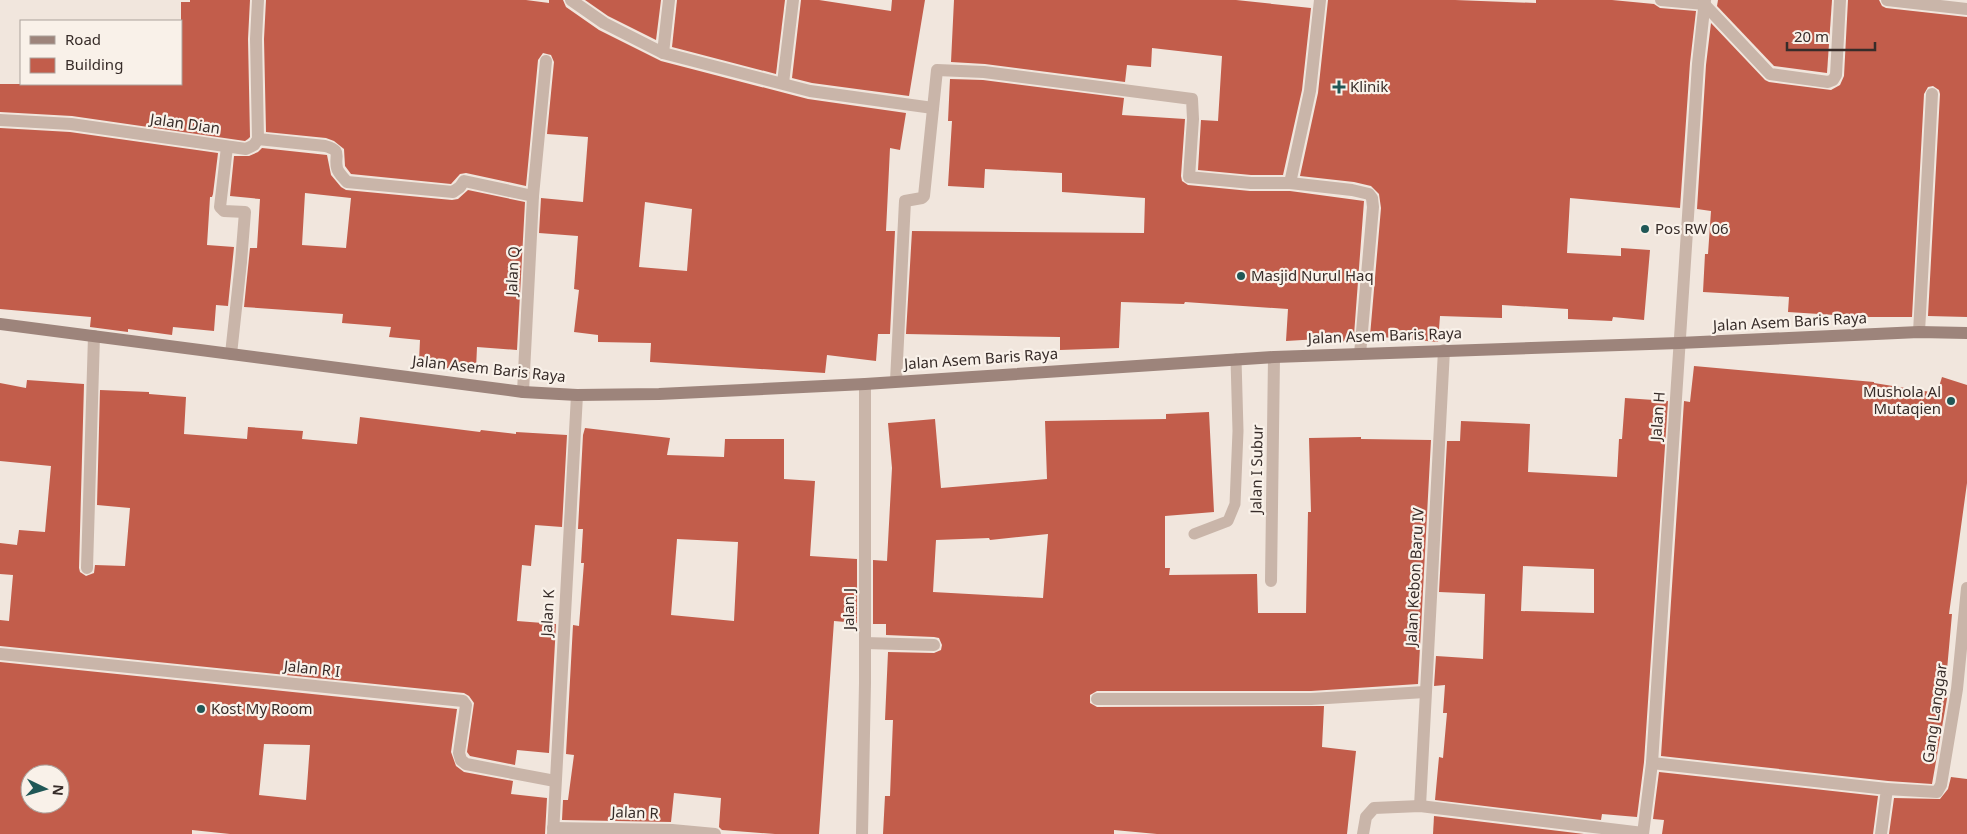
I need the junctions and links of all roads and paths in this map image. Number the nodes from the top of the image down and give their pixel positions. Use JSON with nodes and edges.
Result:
{"nodes":[{"id":1,"x":258,"y":0,"type":"edge"},
{"id":2,"x":571,"y":0,"type":"edge"},
{"id":3,"x":669,"y":0,"type":"edge"},
{"id":4,"x":793,"y":0,"type":"edge"},
{"id":5,"x":1320,"y":0,"type":"edge"},
{"id":6,"x":1660,"y":0,"type":"edge"},
{"id":7,"x":1840,"y":0,"type":"edge"},
{"id":8,"x":1887,"y":0,"type":"edge"},
{"id":9,"x":1704,"y":2,"type":"edge"},
{"id":10,"x":1967,"y":9,"type":"edge"},
{"id":11,"x":663,"y":54,"type":"junction"},
{"id":12,"x":546,"y":61,"type":"dead end"},
{"id":13,"x":784,"y":83,"type":"junction"},
{"id":14,"x":1932,"y":94,"type":"dead end"},
{"id":15,"x":933,"y":108,"type":"junction"},
{"id":16,"x":0,"y":120,"type":"edge"},
{"id":17,"x":258,"y":139,"type":"junction"},
{"id":18,"x":227,"y":147,"type":"junction"},
{"id":19,"x":1290,"y":183,"type":"junction"},
{"id":20,"x":533,"y":196,"type":"junction"},
{"id":21,"x":0,"y":324,"type":"edge"},
{"id":22,"x":1919,"y":332,"type":"junction"},
{"id":23,"x":1967,"y":333,"type":"edge"},
{"id":24,"x":94,"y":336,"type":"junction"},
{"id":25,"x":1679,"y":343,"type":"junction"},
{"id":26,"x":1444,"y":350,"type":"junction"},
{"id":27,"x":231,"y":354,"type":"junction"},
{"id":28,"x":1360,"y":354,"type":"junction"},
{"id":29,"x":1274,"y":357,"type":"junction"},
{"id":30,"x":1236,"y":359,"type":"junction"},
{"id":31,"x":896,"y":381,"type":"junction"},
{"id":32,"x":865,"y":384,"type":"junction"},
{"id":33,"x":523,"y":392,"type":"junction"},
{"id":34,"x":577,"y":395,"type":"junction"},
{"id":35,"x":1194,"y":534,"type":"dead end"},
{"id":36,"x":87,"y":568,"type":"dead end"},
{"id":37,"x":1271,"y":581,"type":"dead end"},
{"id":38,"x":1967,"y":588,"type":"edge"},
{"id":39,"x":865,"y":642,"type":"junction"},
{"id":40,"x":934,"y":645,"type":"dead end"},
{"id":41,"x":0,"y":654,"type":"edge"},
{"id":42,"x":1425,"y":692,"type":"junction"},
{"id":43,"x":1096,"y":699,"type":"dead end"},
{"id":44,"x":1652,"y":763,"type":"junction"},
{"id":45,"x":555,"y":781,"type":"junction"},
{"id":46,"x":1887,"y":789,"type":"junction"},
{"id":47,"x":1420,"y":806,"type":"junction"},
{"id":48,"x":553,"y":831,"type":"edge"},
{"id":49,"x":1643,"y":833,"type":"edge"},
{"id":50,"x":716,"y":834,"type":"edge"},
{"id":51,"x":862,"y":834,"type":"edge"},
{"id":52,"x":1363,"y":834,"type":"edge"},
{"id":53,"x":1881,"y":834,"type":"edge"}],
"edges":[{"from":1,"to":17,"type":"street"},
{"from":2,"to":11,"type":"street"},
{"from":3,"to":11,"type":"street"},
{"from":4,"to":13,"type":"street"},
{"from":5,"to":19,"type":"street"},
{"from":6,"to":9,"type":"street"},
{"from":7,"to":9,"type":"street"},
{"from":8,"to":10,"type":"street"},
{"from":9,"to":25,"type":"street","name":"Jalan H"},
{"from":11,"to":13,"type":"street"},
{"from":12,"to":20,"type":"street","name":"Jalan Q"},
{"from":13,"to":15,"type":"street"},
{"from":14,"to":22,"type":"street"},
{"from":15,"to":19,"type":"street"},
{"from":15,"to":31,"type":"street"},
{"from":16,"to":18,"type":"street","name":"Jalan Dian"},
{"from":17,"to":18,"type":"street"},
{"from":17,"to":20,"type":"street"},
{"from":18,"to":27,"type":"street","name":"Jalan Dian"},
{"from":19,"to":28,"type":"street"},
{"from":20,"to":33,"type":"street","name":"Jalan Q"},
{"from":21,"to":24,"type":"street","name":"Jalan Asem Baris Raya"},
{"from":22,"to":23,"type":"street","name":"Jalan Asem Baris Raya"},
{"from":22,"to":25,"type":"street","name":"Jalan Asem Baris Raya"},
{"from":24,"to":27,"type":"street","name":"Jalan Asem Baris Raya"},
{"from":24,"to":36,"type":"street"},
{"from":25,"to":26,"type":"street","name":"Jalan Asem Baris Raya"},
{"from":25,"to":44,"type":"street","name":"Jalan H"},
{"from":26,"to":28,"type":"street","name":"Jalan Asem Baris Raya"},
{"from":26,"to":42,"type":"street","name":"Jalan Kebon Baru IV"},
{"from":27,"to":33,"type":"street","name":"Jalan Asem Baris Raya"},
{"from":28,"to":29,"type":"street","name":"Jalan Asem Baris Raya"},
{"from":29,"to":30,"type":"street","name":"Jalan Asem Baris Raya"},
{"from":29,"to":37,"type":"street","name":"Jalan I Subur"},
{"from":30,"to":31,"type":"street","name":"Jalan Asem Baris Raya"},
{"from":30,"to":35,"type":"lane"},
{"from":31,"to":32,"type":"street","name":"Jalan Asem Baris Raya"},
{"from":32,"to":34,"type":"street","name":"Jalan Asem Baris Raya"},
{"from":32,"to":39,"type":"street","name":"Jalan J"},
{"from":33,"to":34,"type":"street","name":"Jalan Asem Baris Raya"},
{"from":34,"to":45,"type":"street","name":"Jalan K"},
{"from":38,"to":46,"type":"street","name":"Gang Langgar"},
{"from":39,"to":40,"type":"street"},
{"from":39,"to":51,"type":"street","name":"Jalan J"},
{"from":41,"to":45,"type":"street","name":"Jalan R I"},
{"from":42,"to":43,"type":"street"},
{"from":42,"to":47,"type":"street","name":"Jalan Kebon Baru IV"},
{"from":44,"to":46,"type":"street"},
{"from":44,"to":49,"type":"street","name":"Jalan H"},
{"from":45,"to":48,"type":"street","name":"Jalan K"},
{"from":46,"to":53,"type":"street"},
{"from":47,"to":49,"type":"street"},
{"from":47,"to":52,"type":"street"},
{"from":48,"to":50,"type":"street","name":"Jalan R"}]}
